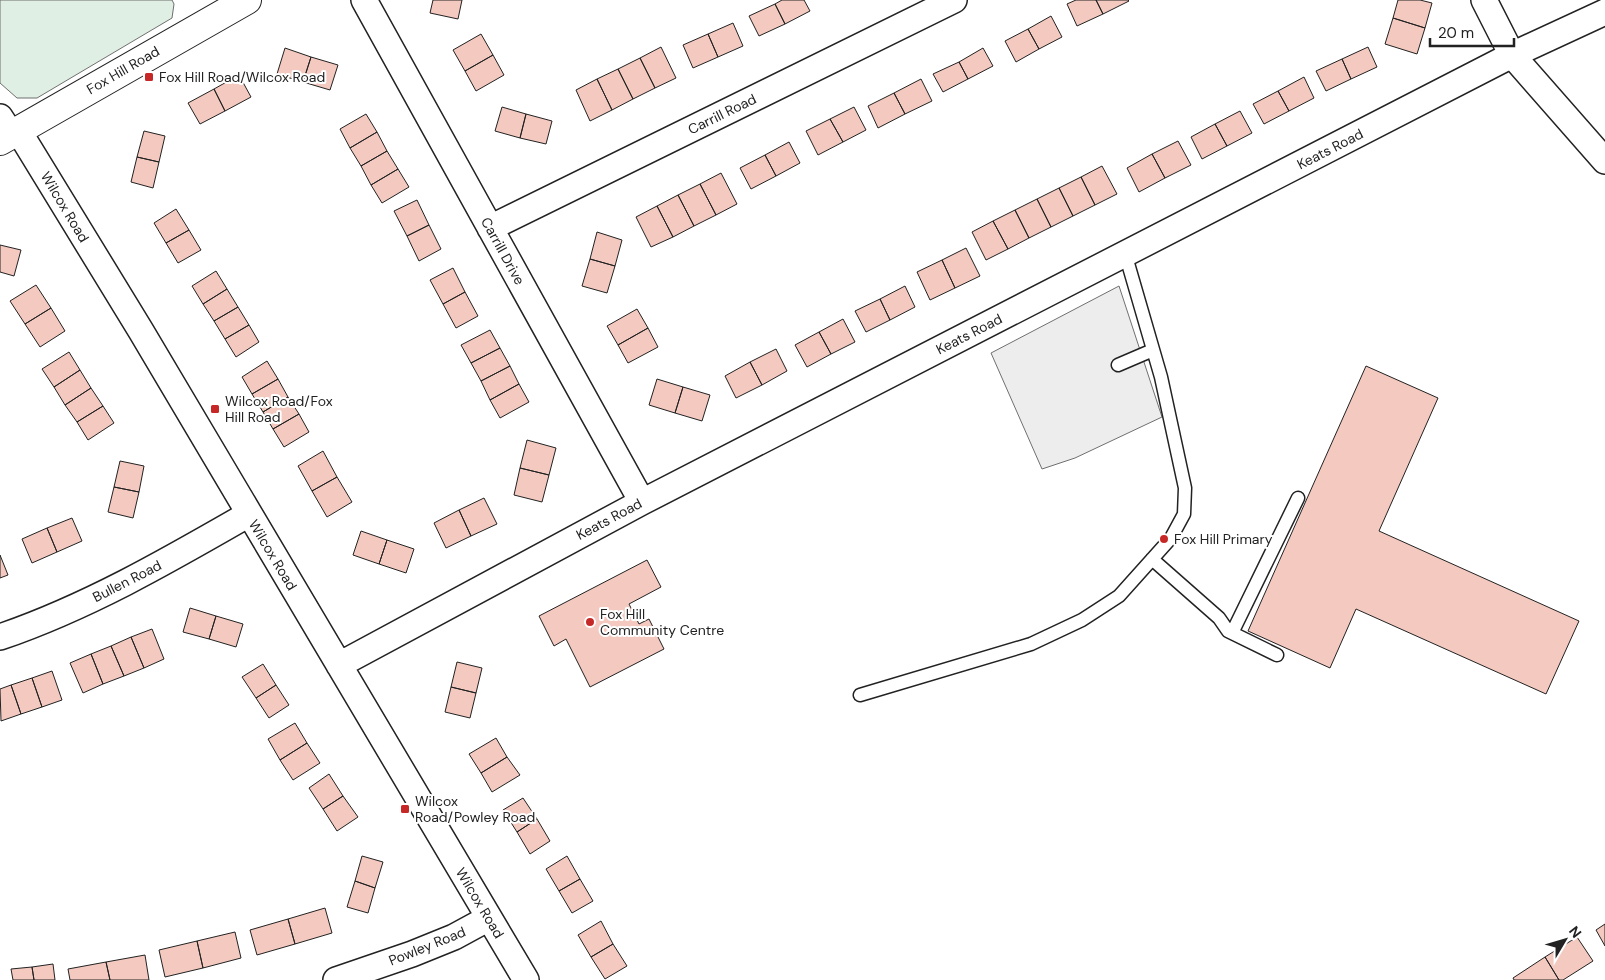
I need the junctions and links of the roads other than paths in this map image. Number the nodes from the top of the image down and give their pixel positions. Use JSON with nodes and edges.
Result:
{"nodes":[{"id":1,"x":247,"y":0,"type":"edge"},
{"id":2,"x":364,"y":0,"type":"edge"},
{"id":3,"x":954,"y":0,"type":"edge"},
{"id":4,"x":1484,"y":0,"type":"edge"},
{"id":5,"x":1605,"y":12,"type":"edge"},
{"id":6,"x":1512,"y":55,"type":"junction"},
{"id":7,"x":7,"y":130,"type":"edge"},
{"id":8,"x":1605,"y":161,"type":"edge"},
{"id":9,"x":490,"y":228,"type":"junction"},
{"id":10,"x":1125,"y":254,"type":"junction"},
{"id":11,"x":1153,"y":350,"type":"junction"},
{"id":12,"x":1118,"y":365,"type":"dead end"},
{"id":13,"x":1298,"y":498,"type":"dead end"},
{"id":14,"x":642,"y":502,"type":"junction"},
{"id":15,"x":249,"y":514,"type":"junction"},
{"id":16,"x":1152,"y":559,"type":"junction"},
{"id":17,"x":1232,"y":633,"type":"junction"},
{"id":18,"x":0,"y":637,"type":"edge"},
{"id":19,"x":1277,"y":655,"type":"dead end"},
{"id":20,"x":339,"y":665,"type":"junction"},
{"id":21,"x":860,"y":695,"type":"dead end"},
{"id":22,"x":489,"y":918,"type":"junction"},
{"id":23,"x":336,"y":980,"type":"edge"},
{"id":24,"x":526,"y":980,"type":"edge"}],
"edges":[{"from":1,"to":7,"type":"street","name":"Fox Hill Road"},
{"from":2,"to":9,"type":"street","name":"Carrill Drive"},
{"from":3,"to":9,"type":"street","name":"Carrill Road"},
{"from":4,"to":6,"type":"street"},
{"from":5,"to":6,"type":"street","name":"Keats Road"},
{"from":6,"to":8,"type":"street"},
{"from":6,"to":10,"type":"street","name":"Keats Road"},
{"from":7,"to":15,"type":"street","name":"Wilcox Road"},
{"from":9,"to":14,"type":"street","name":"Carrill Drive"},
{"from":10,"to":11,"type":"lane"},
{"from":10,"to":14,"type":"street","name":"Keats Road"},
{"from":11,"to":12,"type":"lane"},
{"from":11,"to":16,"type":"lane"},
{"from":13,"to":17,"type":"lane"},
{"from":14,"to":20,"type":"street","name":"Keats Road"},
{"from":15,"to":18,"type":"street","name":"Bullen Road"},
{"from":15,"to":20,"type":"street","name":"Wilcox Road"},
{"from":16,"to":17,"type":"lane"},
{"from":16,"to":21,"type":"lane"},
{"from":17,"to":19,"type":"lane"},
{"from":20,"to":22,"type":"street","name":"Wilcox Road"},
{"from":22,"to":23,"type":"street","name":"Powley Road"},
{"from":22,"to":24,"type":"street","name":"Wilcox Road"}]}
